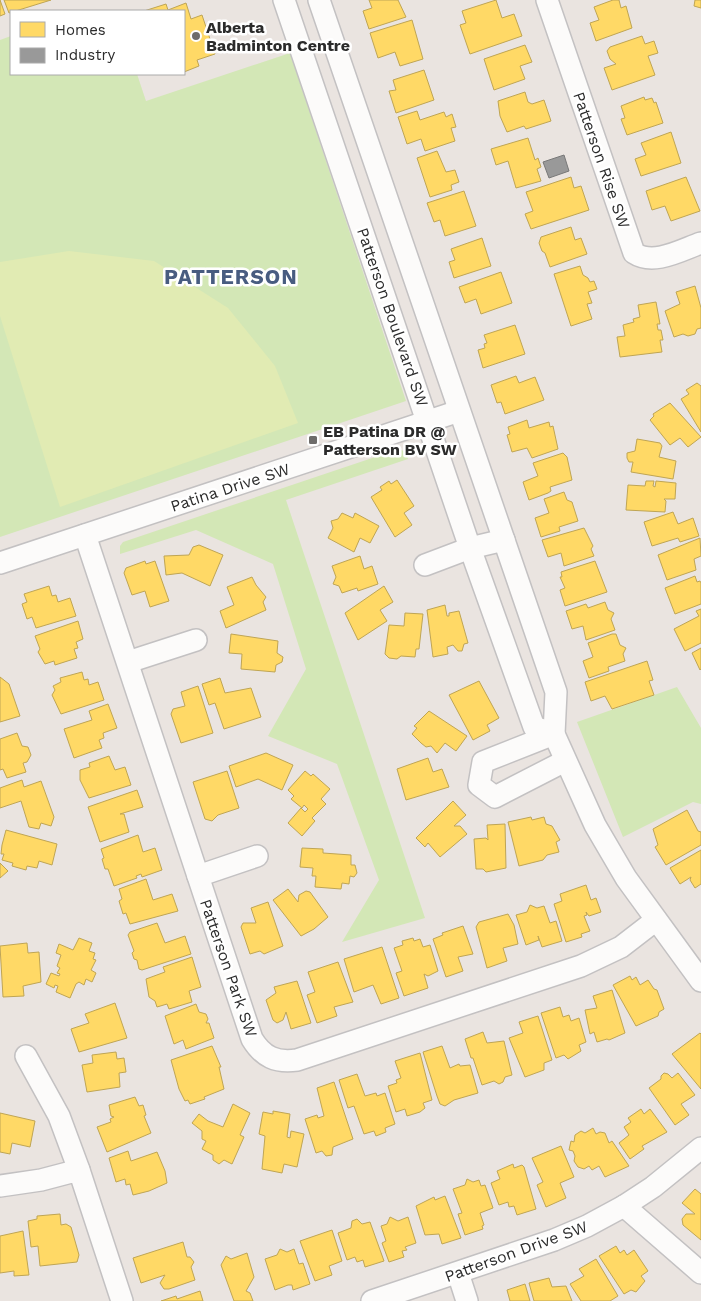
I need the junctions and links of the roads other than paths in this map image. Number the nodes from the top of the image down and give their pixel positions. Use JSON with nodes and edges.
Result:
{"nodes":[{"id":1,"x":284,"y":0,"type":"edge"},
{"id":2,"x":319,"y":0,"type":"edge"},
{"id":3,"x":547,"y":0,"type":"edge"},
{"id":4,"x":701,"y":242,"type":"edge"},
{"id":5,"x":459,"y":411,"type":"junction"},
{"id":6,"x":428,"y":422,"type":"junction"},
{"id":7,"x":85,"y":535,"type":"junction"},
{"id":8,"x":504,"y":540,"type":"junction"},
{"id":9,"x":470,"y":548,"type":"junction"},
{"id":10,"x":0,"y":563,"type":"edge"},
{"id":11,"x":425,"y":565,"type":"dead end"},
{"id":12,"x":196,"y":640,"type":"dead end"},
{"id":13,"x":128,"y":662,"type":"junction"},
{"id":14,"x":554,"y":734,"type":"junction"},
{"id":15,"x":565,"y":761,"type":"junction"},
{"id":16,"x":257,"y":856,"type":"dead end"},
{"id":17,"x":198,"y":876,"type":"junction"},
{"id":18,"x":656,"y":920,"type":"junction"},
{"id":19,"x":701,"y":981,"type":"edge"},
{"id":20,"x":26,"y":1056,"type":"dead end"},
{"id":21,"x":701,"y":1148,"type":"edge"},
{"id":22,"x":79,"y":1170,"type":"junction"},
{"id":23,"x":0,"y":1186,"type":"edge"},
{"id":24,"x":624,"y":1206,"type":"junction"},
{"id":25,"x":458,"y":1273,"type":"junction"},
{"id":26,"x":701,"y":1273,"type":"edge"},
{"id":27,"x":122,"y":1301,"type":"edge"},
{"id":28,"x":372,"y":1301,"type":"edge"},
{"id":29,"x":467,"y":1301,"type":"edge"}],
"edges":[{"from":1,"to":6,"type":"street","name":"Patterson Boulevard SW"},
{"from":2,"to":5,"type":"street","name":"Patterson Boulevard SW"},
{"from":3,"to":4,"type":"street","name":"Patterson Rise SW"},
{"from":5,"to":6,"type":"street","name":"Patina Drive SW"},
{"from":5,"to":8,"type":"street","name":"Patterson Boulevard SW"},
{"from":6,"to":7,"type":"street","name":"Patina Drive SW"},
{"from":6,"to":9,"type":"street","name":"Patterson Boulevard SW"},
{"from":7,"to":10,"type":"street","name":"Patina Drive SW"},
{"from":7,"to":13,"type":"street","name":"Patterson Park SW"},
{"from":8,"to":9,"type":"street"},
{"from":8,"to":14,"type":"street","name":"Patterson Boulevard SW"},
{"from":9,"to":11,"type":"street"},
{"from":9,"to":14,"type":"street","name":"Patterson Boulevard SW"},
{"from":12,"to":13,"type":"street"},
{"from":13,"to":17,"type":"street","name":"Patterson Park SW"},
{"from":14,"to":15,"type":"street","name":"Patterson Boulevard SW"},
{"from":14,"to":15,"type":"street"},
{"from":15,"to":18,"type":"street","name":"Patterson Boulevard SW"},
{"from":16,"to":17,"type":"street"},
{"from":17,"to":18,"type":"street","name":"Patterson Park SW"},
{"from":18,"to":19,"type":"street","name":"Patterson Boulevard SW"},
{"from":20,"to":22,"type":"street"},
{"from":21,"to":24,"type":"street","name":"Patterson Drive SW"},
{"from":22,"to":23,"type":"street"},
{"from":22,"to":27,"type":"street"},
{"from":24,"to":25,"type":"street","name":"Patterson Drive SW"},
{"from":24,"to":26,"type":"street"},
{"from":25,"to":28,"type":"street","name":"Patterson Drive SW"},
{"from":25,"to":29,"type":"street"}]}
